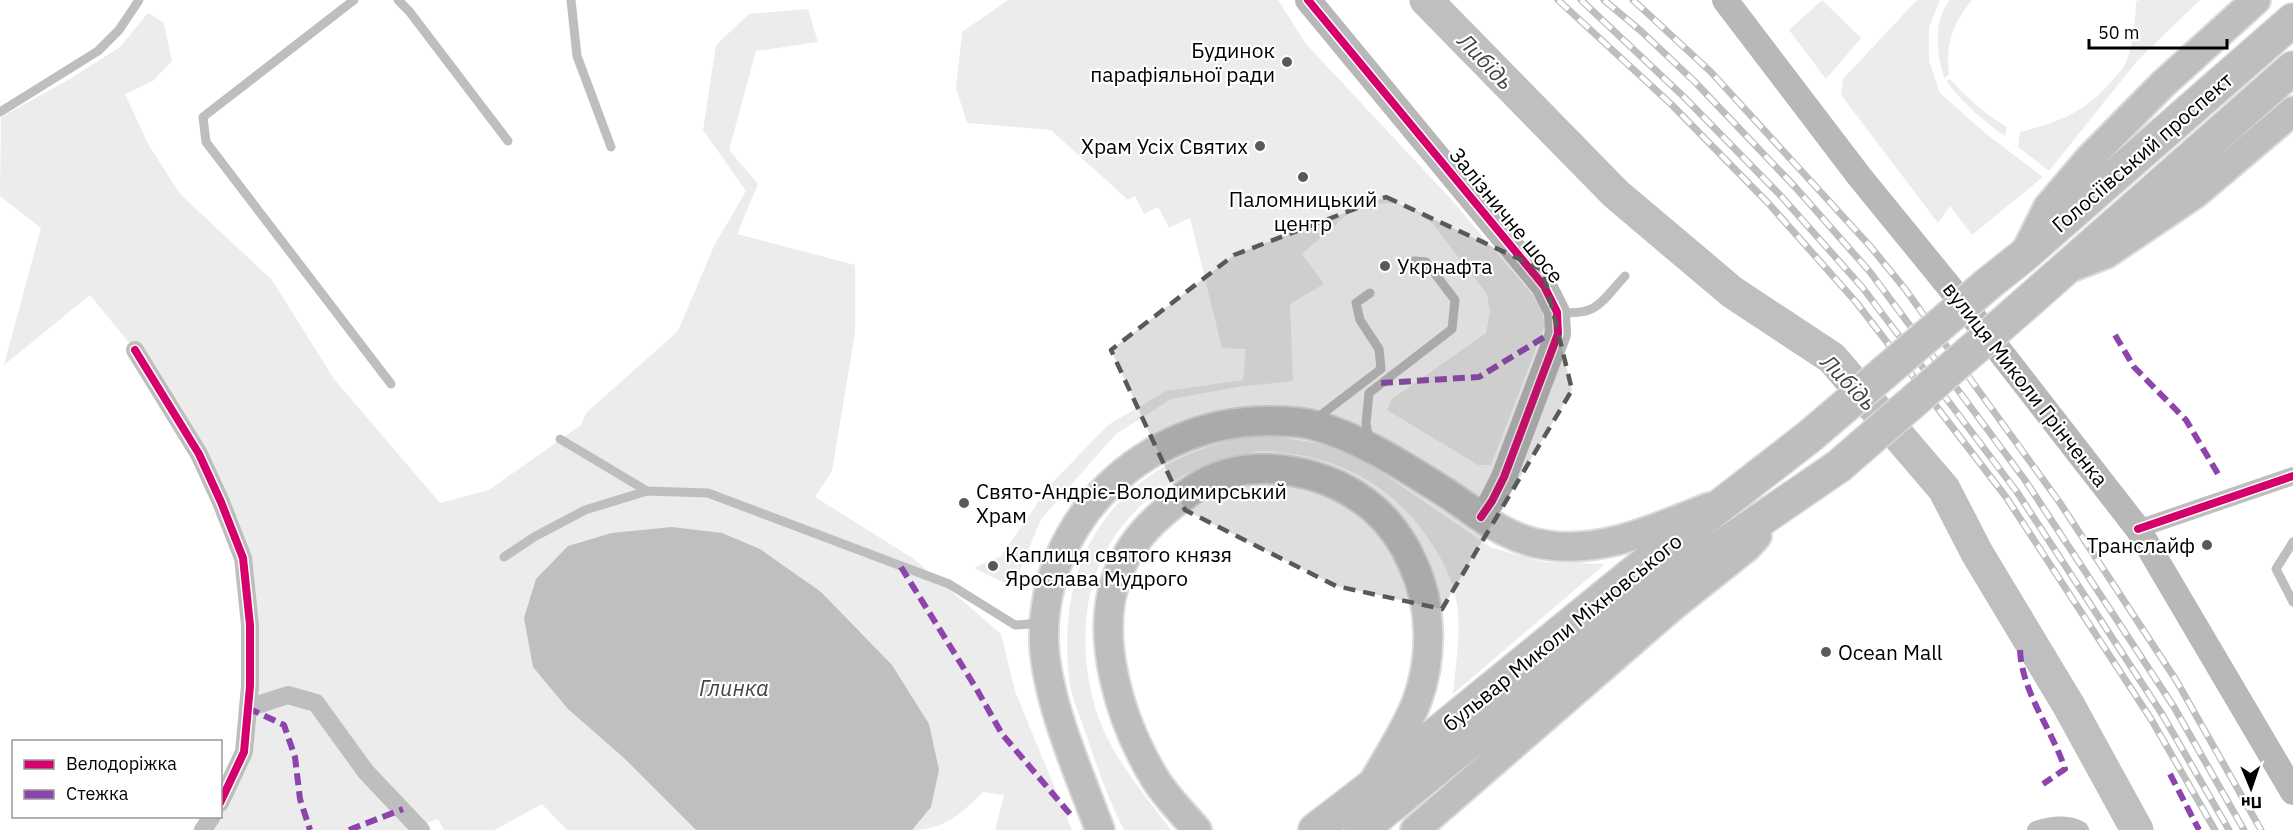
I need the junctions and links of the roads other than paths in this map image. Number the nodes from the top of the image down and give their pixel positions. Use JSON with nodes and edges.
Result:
{"nodes":[{"id":1,"x":139,"y":0,"type":"edge"},
{"id":2,"x":354,"y":0,"type":"edge"},
{"id":3,"x":398,"y":0,"type":"edge"},
{"id":4,"x":571,"y":0,"type":"edge"},
{"id":5,"x":1308,"y":0,"type":"edge"},
{"id":6,"x":1725,"y":0,"type":"edge"},
{"id":7,"x":2256,"y":0,"type":"edge"},
{"id":8,"x":2293,"y":20,"type":"edge"},
{"id":9,"x":2293,"y":68,"type":"edge"},
{"id":10,"x":2293,"y":111,"type":"edge"},
{"id":11,"x":0,"y":112,"type":"edge"},
{"id":12,"x":508,"y":141,"type":"dead end"},
{"id":13,"x":611,"y":147,"type":"dead end"},
{"id":14,"x":2023,"y":256,"type":"junction"},
{"id":15,"x":1410,"y":264,"type":"dead end"},
{"id":16,"x":2062,"y":271,"type":"junction"},
{"id":17,"x":1625,"y":276,"type":"dead end"},
{"id":18,"x":1370,"y":293,"type":"dead end"},
{"id":19,"x":1557,"y":312,"type":"junction"},
{"id":20,"x":135,"y":350,"type":"dead end"},
{"id":21,"x":391,"y":384,"type":"dead end"},
{"id":22,"x":1308,"y":424,"type":"junction"},
{"id":23,"x":1810,"y":436,"type":"joint"},
{"id":24,"x":560,"y":439,"type":"dead end"},
{"id":25,"x":1370,"y":450,"type":"junction"},
{"id":26,"x":1839,"y":466,"type":"joint"},
{"id":27,"x":2293,"y":476,"type":"edge"},
{"id":28,"x":647,"y":491,"type":"junction"},
{"id":29,"x":1728,"y":500,"type":"junction"},
{"id":30,"x":1786,"y":503,"type":"junction"},
{"id":31,"x":1480,"y":517,"type":"junction"},
{"id":32,"x":2138,"y":529,"type":"junction"},
{"id":33,"x":2293,"y":542,"type":"edge"},
{"id":34,"x":504,"y":557,"type":"dead end"},
{"id":35,"x":1641,"y":585,"type":"junction"},
{"id":36,"x":2293,"y":602,"type":"edge"},
{"id":37,"x":1045,"y":623,"type":"junction"},
{"id":38,"x":248,"y":708,"type":"junction"},
{"id":39,"x":1371,"y":787,"type":"junction"},
{"id":40,"x":2293,"y":792,"type":"edge"},
{"id":41,"x":222,"y":799,"type":"edge"},
{"id":42,"x":421,"y":830,"type":"edge"},
{"id":43,"x":1100,"y":830,"type":"edge"},
{"id":44,"x":1197,"y":830,"type":"edge"},
{"id":45,"x":1315,"y":830,"type":"edge"},
{"id":46,"x":1361,"y":830,"type":"edge"},
{"id":47,"x":1415,"y":830,"type":"edge"},
{"id":48,"x":2036,"y":830,"type":"edge"},
{"id":49,"x":2080,"y":830,"type":"edge"}],
"edges":[{"from":1,"to":11,"type":"lane"},
{"from":2,"to":21,"type":"lane"},
{"from":3,"to":12,"type":"lane"},
{"from":4,"to":13,"type":"lane"},
{"from":5,"to":19,"type":"main road","name":"Залізничне шосе"},
{"from":6,"to":32,"type":"main road","name":"вулиця Миколи Грінченка"},
{"from":7,"to":14,"type":"main road"},
{"from":8,"to":14,"type":"highway","name":"Голосіївський проспект"},
{"from":9,"to":16,"type":"highway","name":"Голосіївський проспект"},
{"from":10,"to":16,"type":"main road"},
{"from":14,"to":23,"type":"highway","name":"Голосіївський проспект","bridge":true},
{"from":15,"to":25,"type":"lane"},
{"from":16,"to":26,"type":"highway","name":"Голосіївський проспект","bridge":true},
{"from":17,"to":19,"type":"lane"},
{"from":18,"to":22,"type":"lane"},
{"from":19,"to":31,"type":"main road","name":"Залізничне шосе"},
{"from":20,"to":38,"type":"street"},
{"from":22,"to":25,"type":"main road"},
{"from":22,"to":37,"type":"main road"},
{"from":23,"to":29,"type":"highway","name":"бульвар Миколи Міхновського"},
{"from":24,"to":28,"type":"lane"},
{"from":25,"to":31,"type":"main road"},
{"from":26,"to":30,"type":"highway","name":"бульвар Миколи Міхновського"},
{"from":27,"to":32,"type":"street"},
{"from":28,"to":34,"type":"lane"},
{"from":28,"to":37,"type":"lane"},
{"from":29,"to":31,"type":"main road"},
{"from":29,"to":35,"type":"highway","name":"бульвар Миколи Міхновського"},
{"from":30,"to":35,"type":"highway","name":"бульвар Миколи Міхновського"},
{"from":30,"to":47,"type":"main road"},
{"from":32,"to":40,"type":"main road","name":"вулиця Миколи Грінченка"},
{"from":33,"to":36,"type":"lane"},
{"from":35,"to":39,"type":"highway","name":"бульвар Миколи Міхновського"},
{"from":35,"to":46,"type":"highway","name":"бульвар Миколи Міхновського"},
{"from":37,"to":43,"type":"main road"},
{"from":38,"to":41,"type":"street"},
{"from":38,"to":42,"type":"street"},
{"from":39,"to":44,"type":"main road"},
{"from":39,"to":45,"type":"highway","name":"бульвар Миколи Міхновського"},
{"from":48,"to":49,"type":"street"}]}
